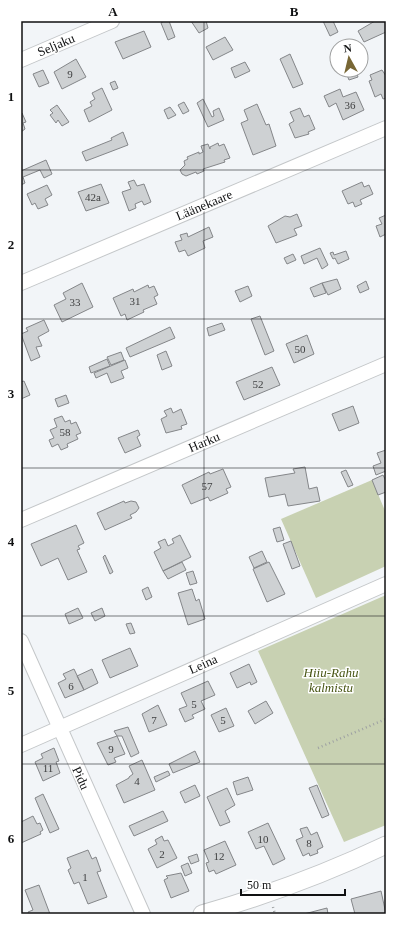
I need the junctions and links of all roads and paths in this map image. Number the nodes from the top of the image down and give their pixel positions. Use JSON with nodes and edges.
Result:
{"nodes":[{"id":1,"x":112,"y":21,"type":"edge"},
{"id":2,"x":21,"y":60,"type":"edge"},
{"id":3,"x":386,"y":128,"type":"edge"},
{"id":4,"x":21,"y":283,"type":"edge"},
{"id":5,"x":386,"y":364,"type":"edge"},
{"id":6,"x":21,"y":520,"type":"edge"},
{"id":7,"x":386,"y":584,"type":"edge"},
{"id":8,"x":21,"y":642,"type":"edge"},
{"id":9,"x":386,"y":719,"type":"edge"},
{"id":10,"x":58,"y":728,"type":"junction"},
{"id":11,"x":21,"y":745,"type":"edge"},
{"id":12,"x":318,"y":748,"type":"dead end"},
{"id":13,"x":386,"y":845,"type":"edge"},
{"id":14,"x":143,"y":914,"type":"edge"},
{"id":15,"x":202,"y":914,"type":"edge"}],
"edges":[{"from":1,"to":2,"type":"street","name":"Seljaku"},
{"from":3,"to":4,"type":"street","name":"Läänekaare"},
{"from":5,"to":6,"type":"street","name":"Harku"},
{"from":7,"to":10,"type":"street","name":"Leina"},
{"from":8,"to":10,"type":"street","name":"Pidu"},
{"from":9,"to":12,"type":"path"},
{"from":10,"to":11,"type":"street","name":"Leina"},
{"from":10,"to":14,"type":"street","name":"Pidu"},
{"from":13,"to":15,"type":"street"}]}
